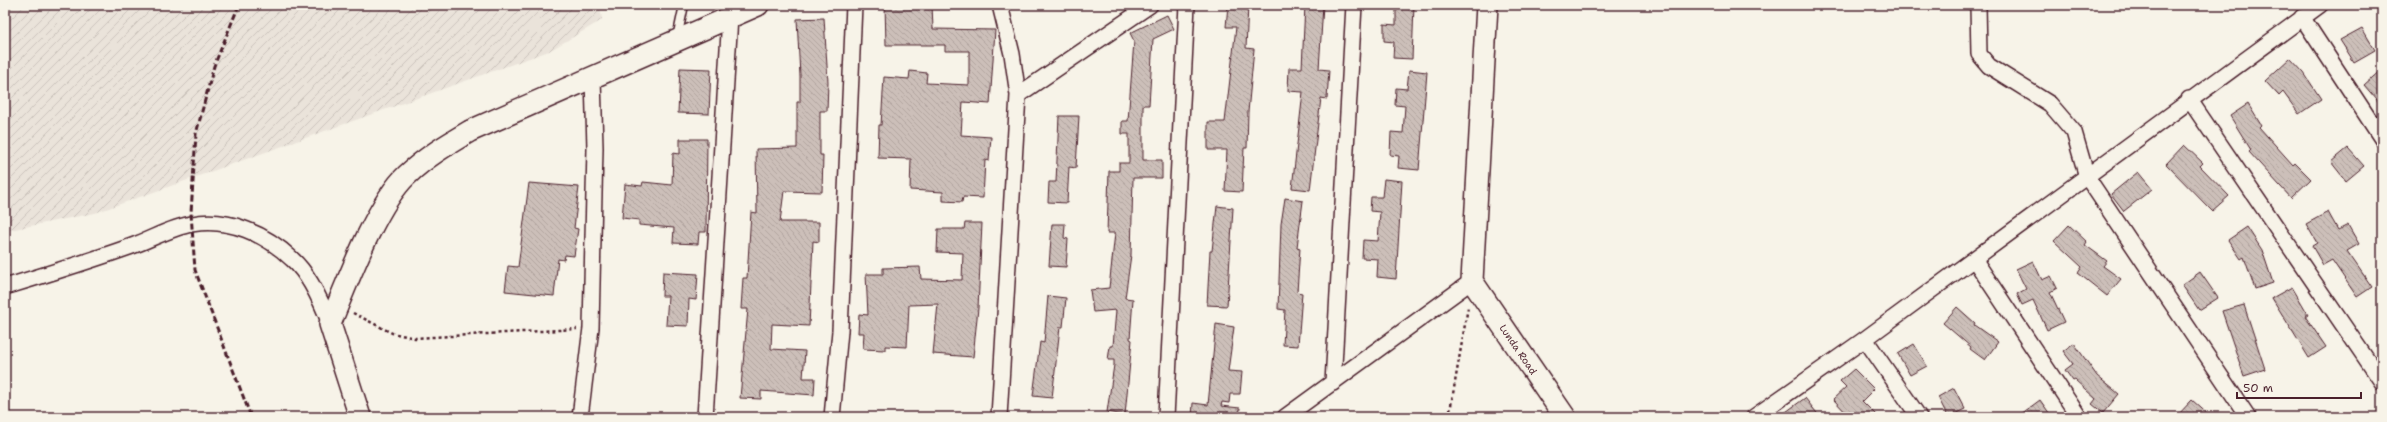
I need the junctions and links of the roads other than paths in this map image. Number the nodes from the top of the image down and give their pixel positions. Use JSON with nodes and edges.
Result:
{"nodes":[{"id":1,"x":684,"y":5,"type":"edge"},
{"id":2,"x":758,"y":5,"type":"edge"},
{"id":3,"x":854,"y":5,"type":"edge"},
{"id":4,"x":1000,"y":5,"type":"edge"},
{"id":5,"x":1150,"y":5,"type":"edge"},
{"id":6,"x":1187,"y":5,"type":"edge"},
{"id":7,"x":1354,"y":5,"type":"edge"},
{"id":8,"x":1488,"y":5,"type":"edge"},
{"id":9,"x":1978,"y":5,"type":"edge"},
{"id":10,"x":2320,"y":5,"type":"edge"},
{"id":11,"x":730,"y":17,"type":"junction"},
{"id":12,"x":2302,"y":17,"type":"junction"},
{"id":13,"x":677,"y":40,"type":"junction"},
{"id":14,"x":593,"y":78,"type":"junction"},
{"id":15,"x":1018,"y":95,"type":"junction"},
{"id":16,"x":2189,"y":99,"type":"junction"},
{"id":17,"x":2382,"y":139,"type":"edge"},
{"id":18,"x":2088,"y":177,"type":"junction"},
{"id":19,"x":1974,"y":259,"type":"junction"},
{"id":20,"x":1472,"y":281,"type":"junction"},
{"id":21,"x":5,"y":287,"type":"edge"},
{"id":22,"x":330,"y":324,"type":"junction"},
{"id":23,"x":1865,"y":339,"type":"junction"},
{"id":24,"x":2382,"y":382,"type":"edge"},
{"id":25,"x":1333,"y":384,"type":"junction"},
{"id":26,"x":360,"y":417,"type":"edge"},
{"id":27,"x":580,"y":417,"type":"edge"},
{"id":28,"x":705,"y":417,"type":"edge"},
{"id":29,"x":832,"y":417,"type":"edge"},
{"id":30,"x":999,"y":417,"type":"edge"},
{"id":31,"x":1166,"y":417,"type":"edge"},
{"id":32,"x":1285,"y":417,"type":"edge"},
{"id":33,"x":1565,"y":417,"type":"edge"},
{"id":34,"x":1755,"y":417,"type":"edge"},
{"id":35,"x":1919,"y":417,"type":"edge"},
{"id":36,"x":2079,"y":417,"type":"edge"},
{"id":37,"x":2248,"y":417,"type":"edge"}],
"edges":[{"from":1,"to":13,"type":"lane"},
{"from":2,"to":11,"type":"street"},
{"from":3,"to":29,"type":"street"},
{"from":4,"to":15,"type":"street"},
{"from":5,"to":15,"type":"street"},
{"from":6,"to":31,"type":"street"},
{"from":7,"to":25,"type":"street"},
{"from":8,"to":20,"type":"street"},
{"from":9,"to":18,"type":"street"},
{"from":10,"to":12,"type":"street"},
{"from":11,"to":13,"type":"street"},
{"from":11,"to":28,"type":"street"},
{"from":12,"to":16,"type":"street"},
{"from":12,"to":17,"type":"street"},
{"from":13,"to":14,"type":"street"},
{"from":14,"to":22,"type":"street"},
{"from":14,"to":27,"type":"street"},
{"from":15,"to":30,"type":"street"},
{"from":16,"to":18,"type":"street"},
{"from":16,"to":24,"type":"street"},
{"from":18,"to":19,"type":"street"},
{"from":18,"to":37,"type":"street"},
{"from":19,"to":23,"type":"street"},
{"from":19,"to":36,"type":"street"},
{"from":20,"to":25,"type":"street"},
{"from":20,"to":33,"type":"street","name":"Lunda Road"},
{"from":21,"to":22,"type":"street"},
{"from":22,"to":26,"type":"street"},
{"from":23,"to":34,"type":"street"},
{"from":23,"to":35,"type":"street"},
{"from":25,"to":32,"type":"street"}]}
